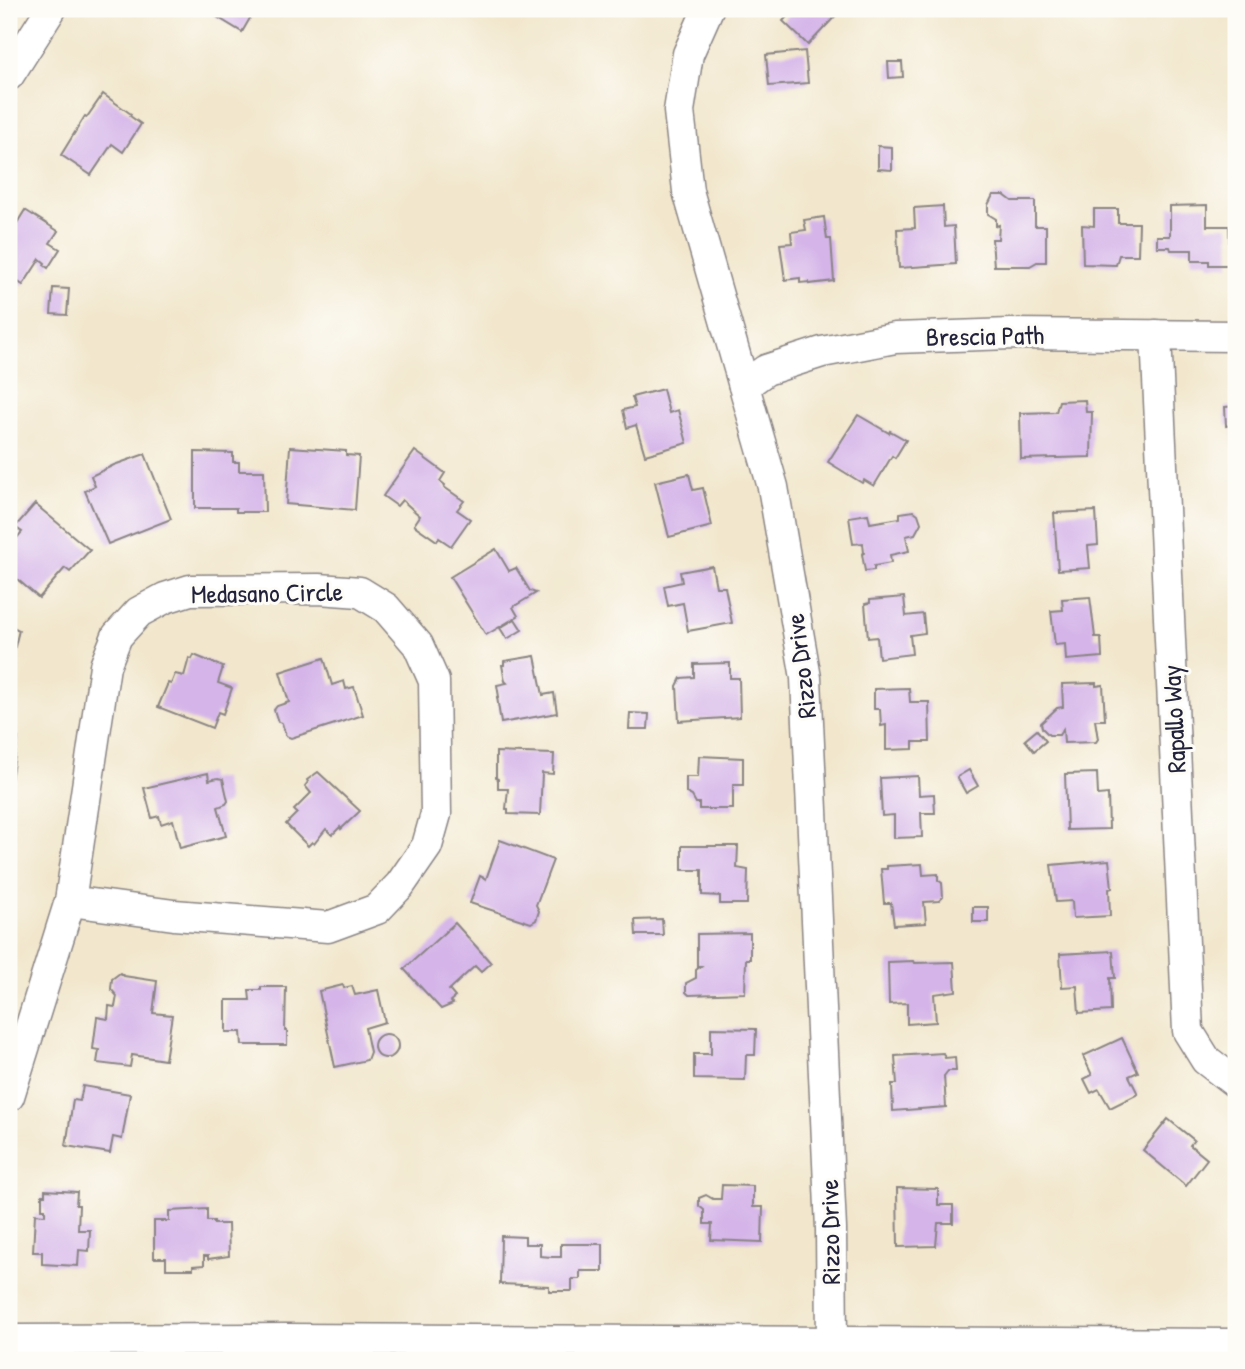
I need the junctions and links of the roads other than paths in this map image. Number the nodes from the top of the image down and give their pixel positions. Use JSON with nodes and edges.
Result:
{"nodes":[{"id":1,"x":51,"y":9,"type":"edge"},
{"id":2,"x":708,"y":9,"type":"edge"},
{"id":3,"x":13,"y":59,"type":"edge"},
{"id":4,"x":1156,"y":335,"type":"junction"},
{"id":5,"x":1236,"y":336,"type":"edge"},
{"id":6,"x":744,"y":386,"type":"junction"},
{"id":7,"x":70,"y":901,"type":"junction"},
{"id":8,"x":1236,"y":1083,"type":"edge"},
{"id":9,"x":9,"y":1096,"type":"edge"},
{"id":10,"x":9,"y":1340,"type":"edge"},
{"id":11,"x":832,"y":1342,"type":"junction"},
{"id":12,"x":1236,"y":1344,"type":"edge"},
{"id":13,"x":532,"y":1351,"type":"edge"}],
"edges":[{"from":1,"to":3,"type":"street"},
{"from":2,"to":6,"type":"street","name":"Rizzo Drive"},
{"from":4,"to":5,"type":"street","name":"Brescia Path"},
{"from":4,"to":6,"type":"street","name":"Brescia Path"},
{"from":4,"to":8,"type":"street","name":"Rapallo Way"},
{"from":6,"to":11,"type":"street","name":"Rizzo Drive"},
{"from":7,"to":7,"type":"street","name":"Medasano Circle"},
{"from":7,"to":9,"type":"street","name":"Medasano Circle"},
{"from":10,"to":13,"type":"street"},
{"from":11,"to":12,"type":"street"},
{"from":11,"to":13,"type":"street"}]}
